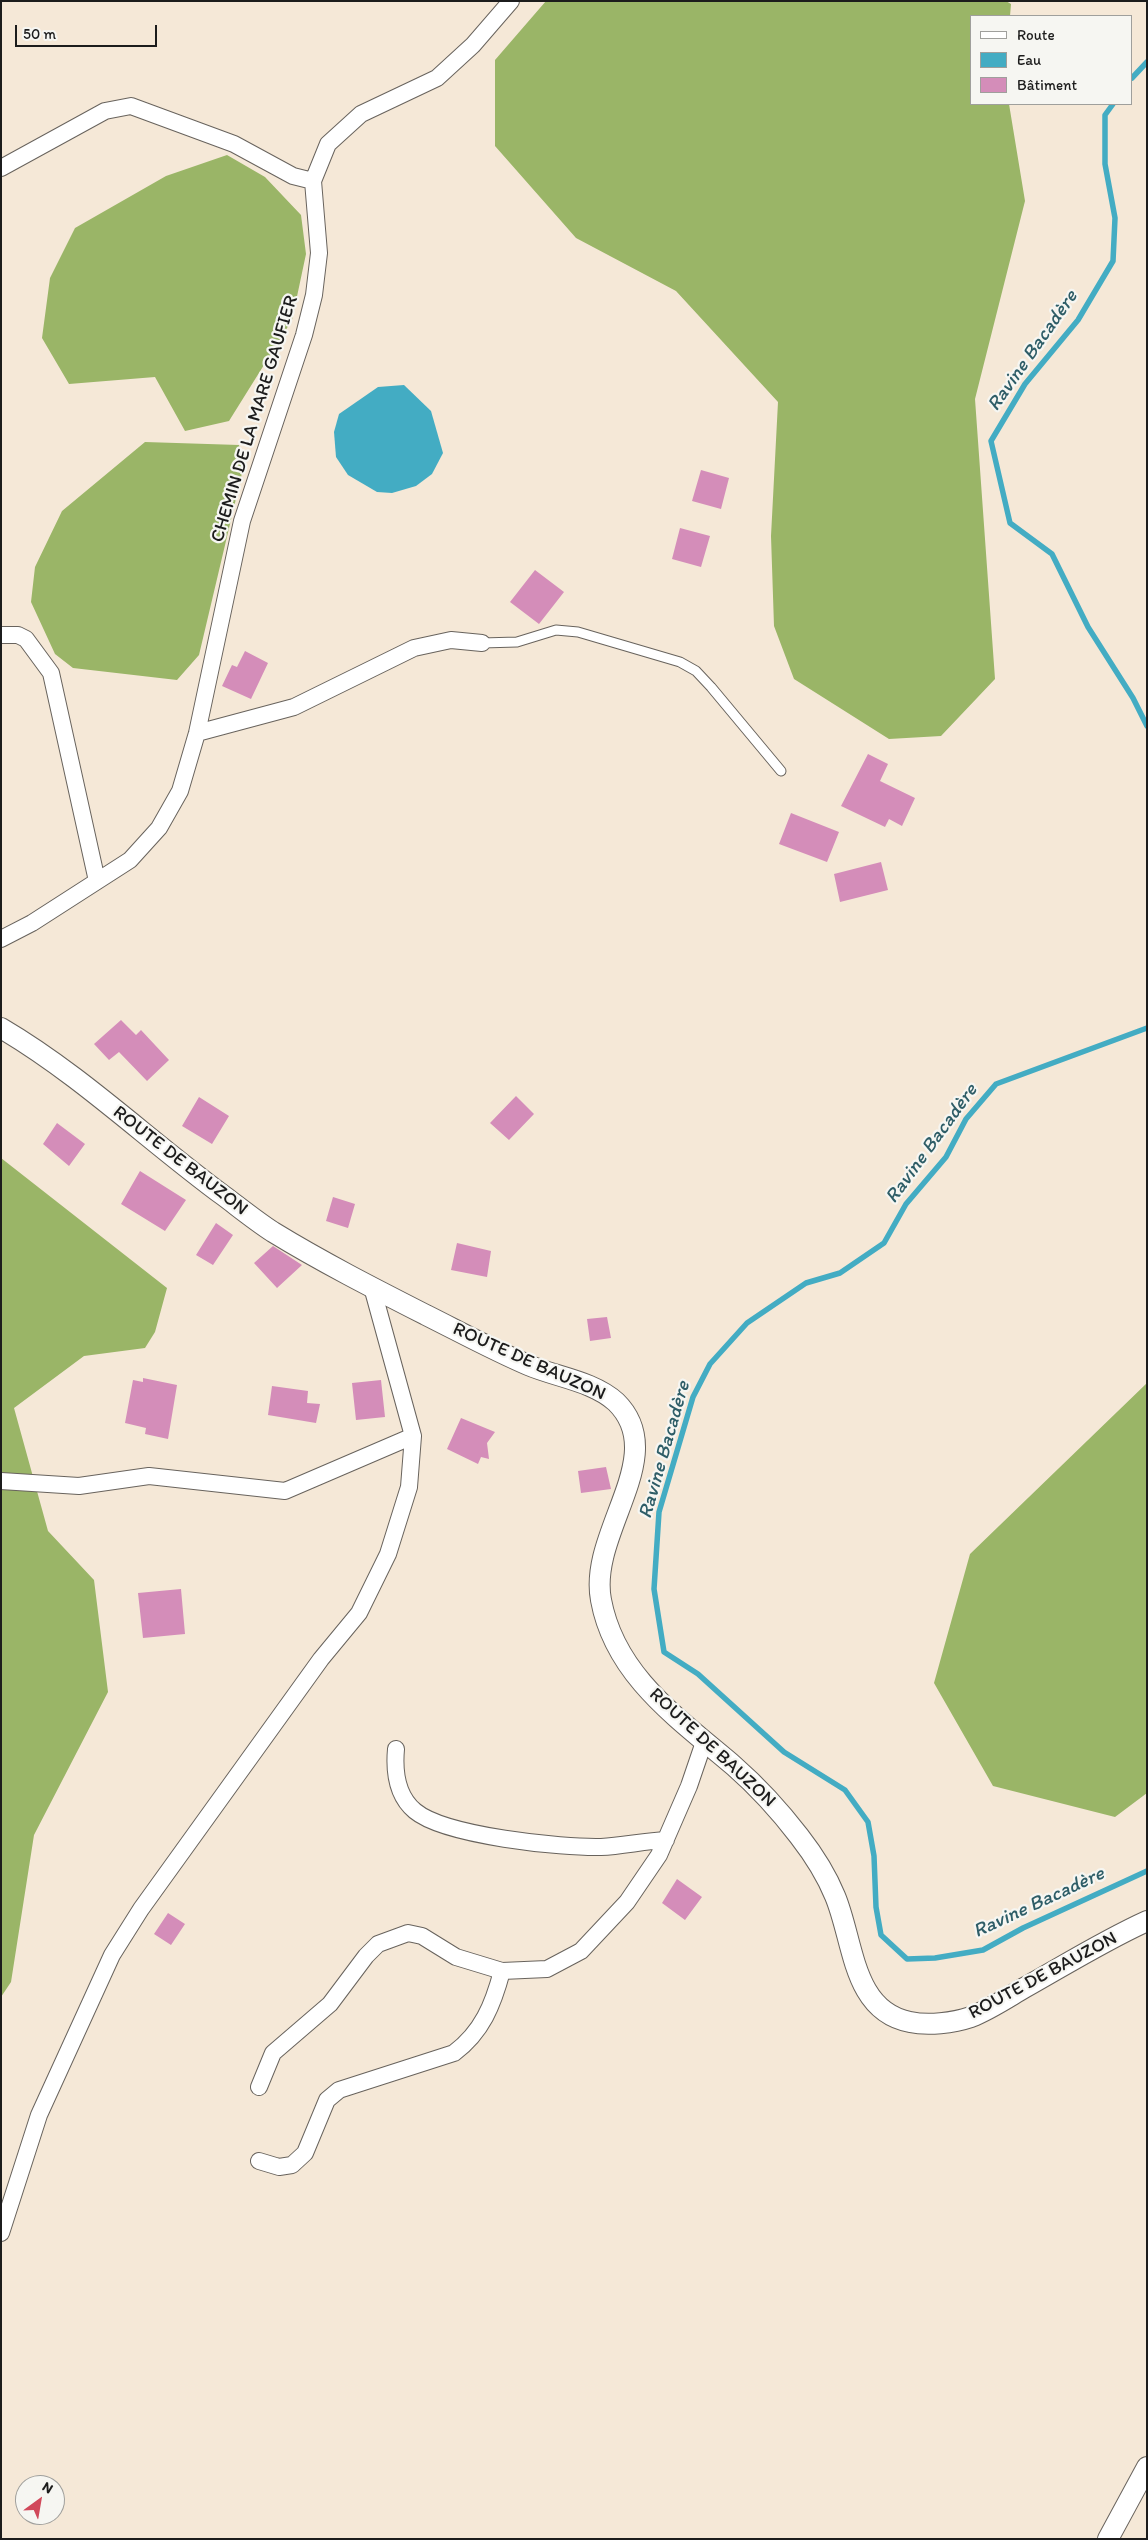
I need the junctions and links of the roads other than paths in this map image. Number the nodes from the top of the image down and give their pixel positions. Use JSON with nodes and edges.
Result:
{"nodes":[{"id":1,"x":511,"y":1,"type":"edge"},
{"id":2,"x":1,"y":168,"type":"edge"},
{"id":3,"x":313,"y":180,"type":"junction"},
{"id":4,"x":1,"y":635,"type":"edge"},
{"id":5,"x":482,"y":643,"type":"joint"},
{"id":6,"x":197,"y":733,"type":"junction"},
{"id":7,"x":781,"y":771,"type":"dead end"},
{"id":8,"x":98,"y":881,"type":"junction"},
{"id":9,"x":1,"y":939,"type":"edge"},
{"id":10,"x":1,"y":1028,"type":"edge"},
{"id":11,"x":372,"y":1287,"type":"junction"},
{"id":12,"x":413,"y":1436,"type":"junction"},
{"id":13,"x":1,"y":1481,"type":"edge"},
{"id":14,"x":704,"y":1742,"type":"junction"},
{"id":15,"x":396,"y":1749,"type":"dead end"},
{"id":16,"x":666,"y":1840,"type":"junction"},
{"id":17,"x":1147,"y":1921,"type":"edge"},
{"id":18,"x":502,"y":1971,"type":"junction"},
{"id":19,"x":259,"y":2087,"type":"dead end"},
{"id":20,"x":259,"y":2161,"type":"dead end"},
{"id":21,"x":1,"y":2232,"type":"edge"},
{"id":22,"x":1147,"y":2467,"type":"edge"},
{"id":23,"x":1108,"y":2539,"type":"edge"}],
"edges":[{"from":1,"to":3,"type":"street","name":"CHEMIN DE LA MARE GAUFIER"},
{"from":2,"to":3,"type":"street"},
{"from":3,"to":6,"type":"street","name":"CHEMIN DE LA MARE GAUFIER"},
{"from":4,"to":8,"type":"street"},
{"from":5,"to":6,"type":"street"},
{"from":5,"to":7,"type":"lane"},
{"from":6,"to":8,"type":"street","name":"CHEMIN DE LA MARE GAUFIER"},
{"from":8,"to":9,"type":"street","name":"CHEMIN DE LA MARE GAUFIER"},
{"from":10,"to":11,"type":"street","name":"ROUTE DE BAUZON"},
{"from":11,"to":12,"type":"street"},
{"from":11,"to":14,"type":"street","name":"ROUTE DE BAUZON"},
{"from":12,"to":13,"type":"street"},
{"from":12,"to":21,"type":"street"},
{"from":14,"to":16,"type":"street"},
{"from":14,"to":17,"type":"street","name":"ROUTE DE BAUZON"},
{"from":15,"to":16,"type":"street"},
{"from":16,"to":18,"type":"street"},
{"from":18,"to":19,"type":"street"},
{"from":18,"to":20,"type":"street"},
{"from":22,"to":23,"type":"street"}]}
